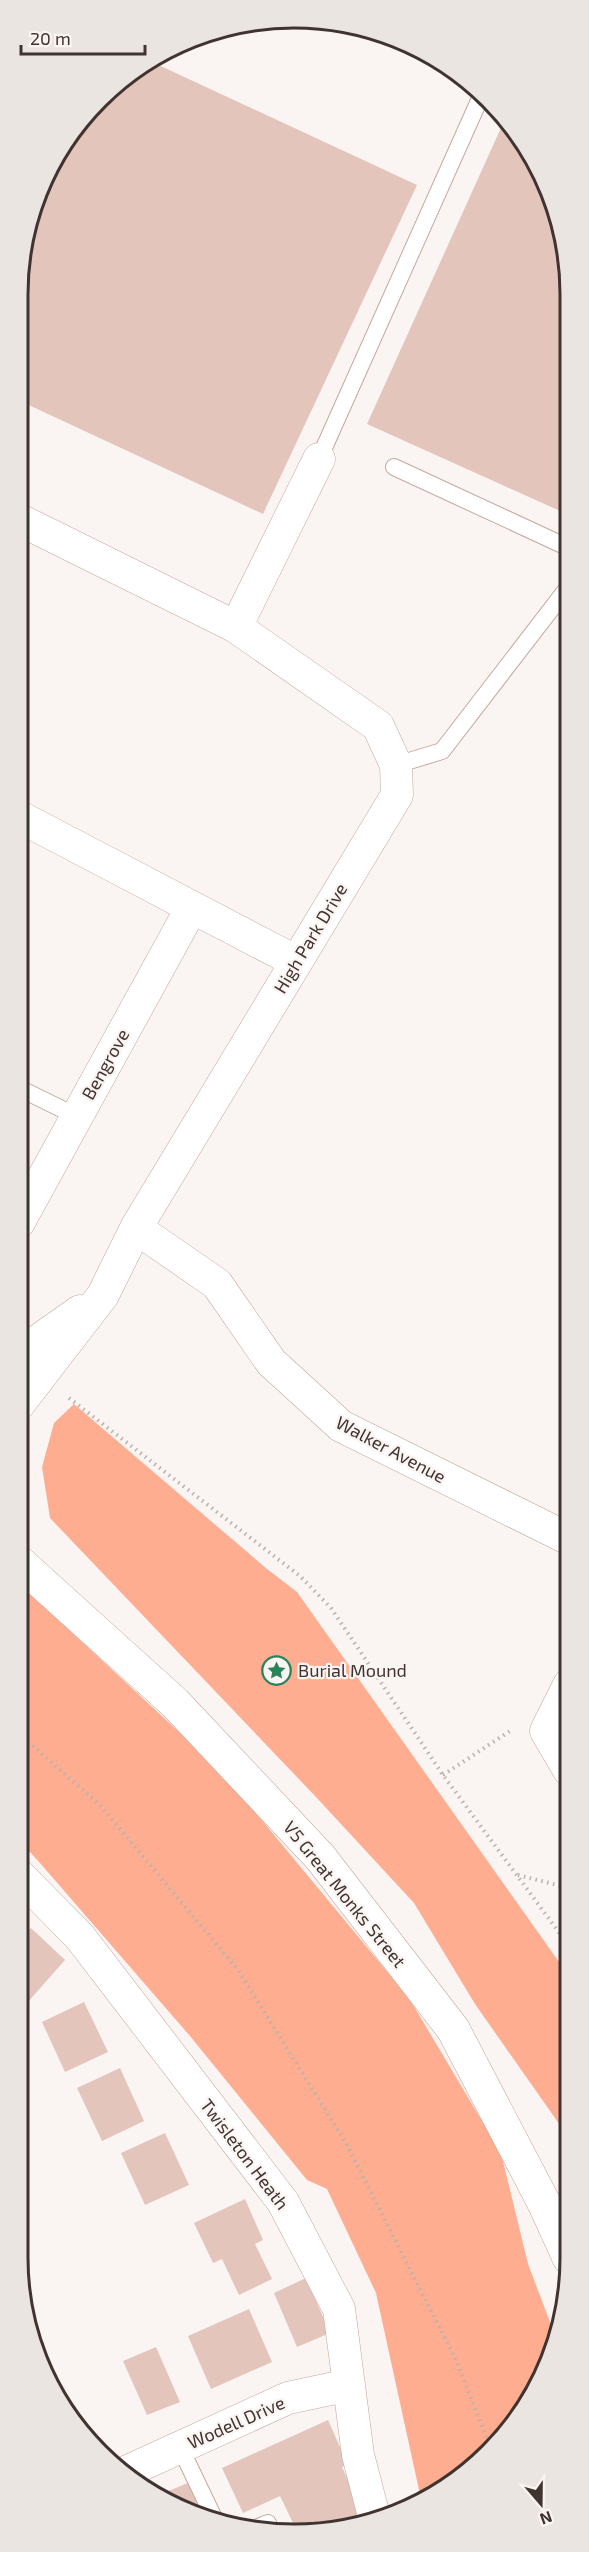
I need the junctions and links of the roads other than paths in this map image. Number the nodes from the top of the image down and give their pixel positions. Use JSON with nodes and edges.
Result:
{"nodes":[{"id":1,"x":478,"y":102,"type":"edge"},
{"id":2,"x":319,"y":459,"type":"joint"},
{"id":3,"x":394,"y":467,"type":"dead end"},
{"id":4,"x":28,"y":524,"type":"edge"},
{"id":5,"x":560,"y":544,"type":"edge"},
{"id":6,"x":560,"y":598,"type":"edge"},
{"id":7,"x":236,"y":627,"type":"junction"},
{"id":8,"x":396,"y":765,"type":"junction"},
{"id":9,"x":28,"y":821,"type":"edge"},
{"id":10,"x":192,"y":907,"type":"junction"},
{"id":11,"x":295,"y":961,"type":"junction"},
{"id":12,"x":28,"y":1092,"type":"edge"},
{"id":13,"x":76,"y":1116,"type":"junction"},
{"id":14,"x":28,"y":1205,"type":"edge"},
{"id":15,"x":136,"y":1228,"type":"junction"},
{"id":16,"x":103,"y":1295,"type":"junction"},
{"id":17,"x":28,"y":1348,"type":"edge"},
{"id":18,"x":28,"y":1393,"type":"edge"},
{"id":19,"x":560,"y":1535,"type":"edge"},
{"id":20,"x":28,"y":1570,"type":"edge"},
{"id":21,"x":560,"y":1703,"type":"edge"},
{"id":22,"x":560,"y":1755,"type":"edge"},
{"id":23,"x":28,"y":1884,"type":"edge"},
{"id":24,"x":560,"y":2238,"type":"edge"},
{"id":25,"x":349,"y":2385,"type":"junction"},
{"id":26,"x":180,"y":2447,"type":"junction"},
{"id":27,"x":133,"y":2469,"type":"edge"},
{"id":28,"x":210,"y":2509,"type":"edge"},
{"id":29,"x":373,"y":2511,"type":"edge"}],
"edges":[{"from":1,"to":2,"type":"lane"},
{"from":2,"to":7,"type":"street"},
{"from":3,"to":5,"type":"lane"},
{"from":4,"to":7,"type":"street","name":"High Park Drive"},
{"from":6,"to":8,"type":"lane"},
{"from":7,"to":8,"type":"street","name":"High Park Drive"},
{"from":8,"to":11,"type":"street","name":"High Park Drive"},
{"from":9,"to":10,"type":"street"},
{"from":10,"to":11,"type":"street"},
{"from":10,"to":13,"type":"street","name":"Bengrove"},
{"from":11,"to":15,"type":"street","name":"High Park Drive"},
{"from":12,"to":13,"type":"lane"},
{"from":13,"to":14,"type":"street","name":"Bengrove"},
{"from":15,"to":16,"type":"street","name":"High Park Drive"},
{"from":15,"to":19,"type":"street","name":"Walker Avenue"},
{"from":16,"to":17,"type":"street","name":"High Park Drive"},
{"from":16,"to":18,"type":"street","name":"High Park Drive"},
{"from":20,"to":24,"type":"street","name":"V5 Great Monks Street"},
{"from":21,"to":22,"type":"street"},
{"from":23,"to":25,"type":"street","name":"Twisleton Heath"},
{"from":25,"to":26,"type":"street","name":"Wodell Drive"},
{"from":25,"to":29,"type":"street","name":"Twisleton Heath"},
{"from":26,"to":27,"type":"street","name":"Wodell Drive"},
{"from":26,"to":28,"type":"lane"}]}
